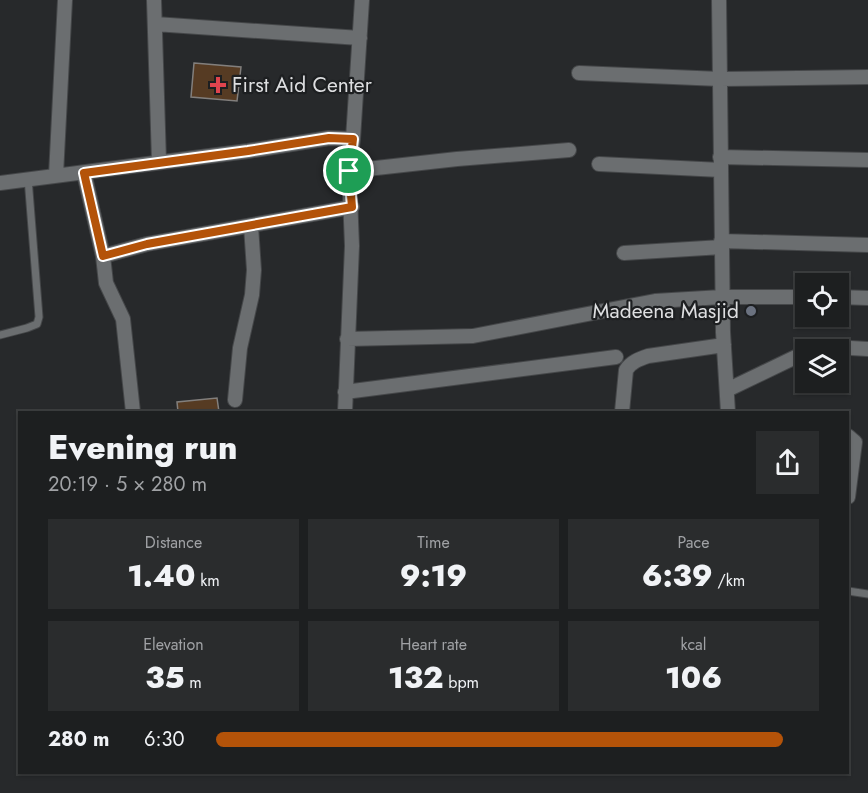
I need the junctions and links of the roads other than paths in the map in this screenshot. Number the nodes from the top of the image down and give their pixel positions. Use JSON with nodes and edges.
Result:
{"nodes":[{"id":1,"x":65,"y":0,"type":"edge"},
{"id":2,"x":154,"y":0,"type":"edge"},
{"id":3,"x":362,"y":0,"type":"edge"},
{"id":4,"x":719,"y":0,"type":"edge"},
{"id":5,"x":155,"y":24,"type":"junction"},
{"id":6,"x":360,"y":38,"type":"junction"},
{"id":7,"x":579,"y":72,"type":"dead end"},
{"id":8,"x":868,"y":77,"type":"edge"},
{"id":9,"x":720,"y":79,"type":"junction"},
{"id":10,"x":353,"y":139,"type":"junction"},
{"id":11,"x":569,"y":150,"type":"dead end"},
{"id":12,"x":868,"y":160,"type":"edge"},
{"id":13,"x":159,"y":161,"type":"junction"},
{"id":14,"x":720,"y":163,"type":"junction"},
{"id":15,"x":599,"y":164,"type":"dead end"},
{"id":16,"x":349,"y":171,"type":"junction"},
{"id":17,"x":84,"y":173,"type":"junction"},
{"id":18,"x":56,"y":175,"type":"junction"},
{"id":19,"x":28,"y":178,"type":"junction"},
{"id":20,"x":0,"y":183,"type":"edge"},
{"id":21,"x":352,"y":207,"type":"junction"},
{"id":22,"x":251,"y":226,"type":"junction"},
{"id":23,"x":722,"y":244,"type":"junction"},
{"id":24,"x":868,"y":245,"type":"edge"},
{"id":25,"x":624,"y":253,"type":"dead end"},
{"id":26,"x":103,"y":256,"type":"junction"},
{"id":27,"x":722,"y":297,"type":"junction"},
{"id":28,"x":795,"y":297,"type":"edge"},
{"id":29,"x":849,"y":297,"type":"edge"},
{"id":30,"x":868,"y":298,"type":"edge"},
{"id":31,"x":0,"y":335,"type":"edge"},
{"id":32,"x":347,"y":339,"type":"junction"},
{"id":33,"x":724,"y":345,"type":"junction"},
{"id":34,"x":849,"y":348,"type":"edge"},
{"id":35,"x":868,"y":349,"type":"edge"},
{"id":36,"x":616,"y":357,"type":"dead end"},
{"id":37,"x":795,"y":357,"type":"edge"},
{"id":38,"x":727,"y":390,"type":"junction"},
{"id":39,"x":345,"y":392,"type":"junction"},
{"id":40,"x":235,"y":400,"type":"dead end"},
{"id":41,"x":133,"y":411,"type":"edge"},
{"id":42,"x":345,"y":411,"type":"edge"},
{"id":43,"x":622,"y":411,"type":"edge"},
{"id":44,"x":728,"y":411,"type":"edge"},
{"id":45,"x":849,"y":437,"type":"edge"},
{"id":46,"x":849,"y":488,"type":"edge"},
{"id":47,"x":849,"y":591,"type":"edge"},
{"id":48,"x":868,"y":594,"type":"edge"}],
"edges":[{"from":1,"to":18,"type":"street"},
{"from":2,"to":5,"type":"street"},
{"from":3,"to":6,"type":"street"},
{"from":4,"to":9,"type":"street"},
{"from":5,"to":6,"type":"street"},
{"from":5,"to":13,"type":"street"},
{"from":6,"to":10,"type":"street"},
{"from":7,"to":9,"type":"street"},
{"from":8,"to":9,"type":"street"},
{"from":9,"to":14,"type":"street"},
{"from":10,"to":13,"type":"street"},
{"from":10,"to":16,"type":"street"},
{"from":11,"to":16,"type":"street"},
{"from":12,"to":14,"type":"street"},
{"from":13,"to":17,"type":"street"},
{"from":14,"to":15,"type":"street"},
{"from":14,"to":23,"type":"street"},
{"from":16,"to":21,"type":"street"},
{"from":17,"to":18,"type":"street"},
{"from":17,"to":26,"type":"street"},
{"from":18,"to":19,"type":"street"},
{"from":19,"to":20,"type":"street"},
{"from":19,"to":31,"type":"lane"},
{"from":21,"to":22,"type":"street"},
{"from":21,"to":32,"type":"street"},
{"from":22,"to":26,"type":"street"},
{"from":22,"to":40,"type":"street"},
{"from":23,"to":24,"type":"street"},
{"from":23,"to":25,"type":"street"},
{"from":23,"to":27,"type":"street"},
{"from":26,"to":41,"type":"street"},
{"from":27,"to":28,"type":"street"},
{"from":27,"to":32,"type":"street"},
{"from":27,"to":33,"type":"street"},
{"from":29,"to":30,"type":"street"},
{"from":32,"to":39,"type":"street"},
{"from":33,"to":38,"type":"street"},
{"from":33,"to":43,"type":"street"},
{"from":34,"to":35,"type":"street"},
{"from":36,"to":39,"type":"street"},
{"from":37,"to":38,"type":"street"},
{"from":38,"to":44,"type":"street"},
{"from":39,"to":42,"type":"street"},
{"from":45,"to":46,"type":"street"},
{"from":47,"to":48,"type":"lane"}]}
